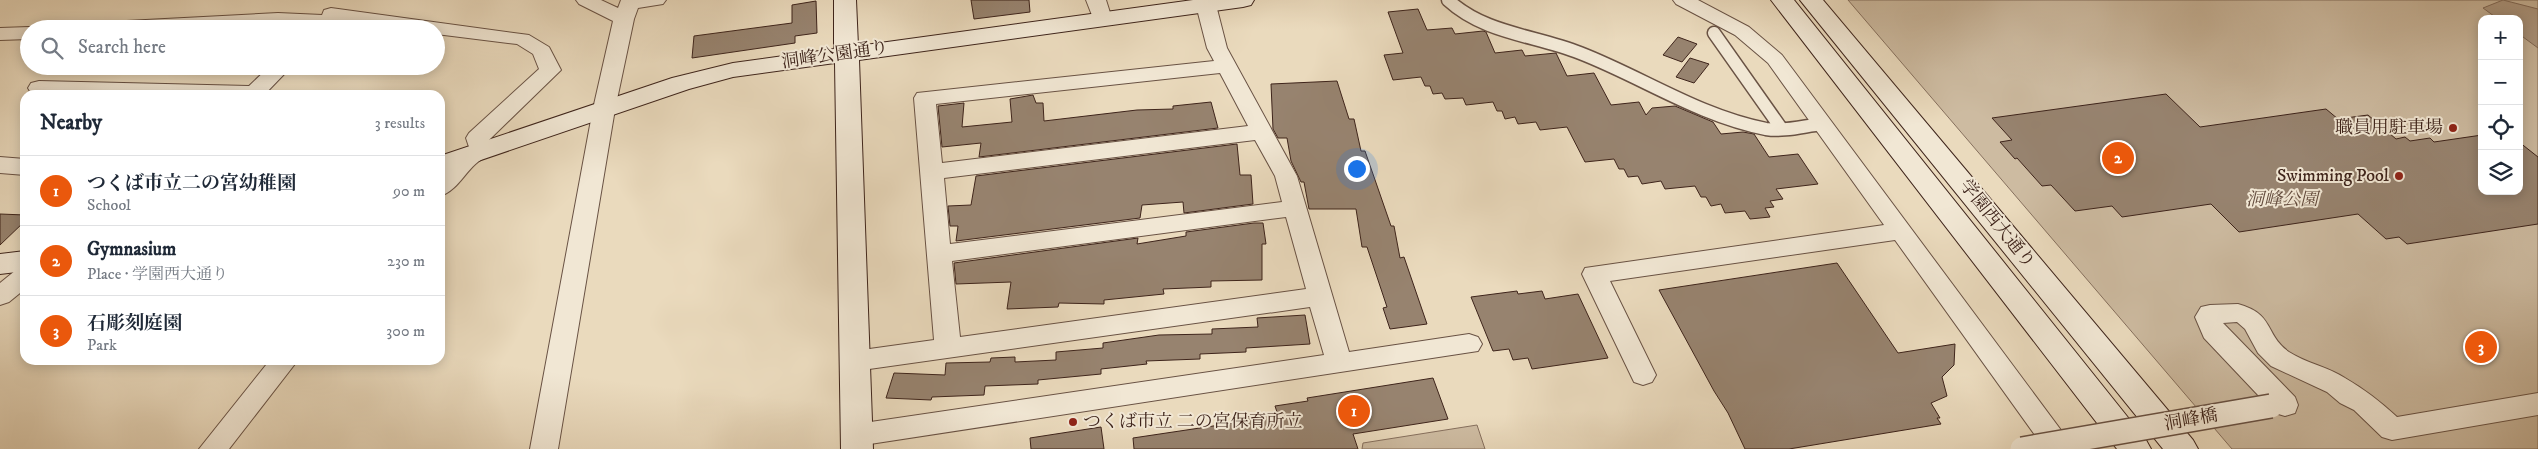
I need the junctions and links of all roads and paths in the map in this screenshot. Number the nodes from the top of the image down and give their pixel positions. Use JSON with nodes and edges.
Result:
{"nodes":[{"id":1,"x":586,"y":0,"type":"edge"},
{"id":2,"x":656,"y":0,"type":"edge"},
{"id":3,"x":844,"y":0,"type":"edge"},
{"id":4,"x":1243,"y":0,"type":"edge"},
{"id":5,"x":1448,"y":0,"type":"edge"},
{"id":6,"x":1683,"y":0,"type":"edge"},
{"id":7,"x":1782,"y":0,"type":"edge"},
{"id":8,"x":1811,"y":0,"type":"edge"},
{"id":9,"x":1206,"y":5,"type":"junction"},
{"id":10,"x":628,"y":8,"type":"edge"},
{"id":11,"x":1099,"y":10,"type":"edge"},
{"id":12,"x":329,"y":16,"type":"edge"},
{"id":13,"x":250,"y":20,"type":"edge"},
{"id":14,"x":363,"y":20,"type":"edge"},
{"id":15,"x":445,"y":30,"type":"edge"},
{"id":16,"x":16,"y":33,"type":"edge"},
{"id":17,"x":1714,"y":34,"type":"dead end"},
{"id":18,"x":0,"y":46,"type":"edge"},
{"id":19,"x":846,"y":54,"type":"junction"},
{"id":20,"x":1227,"y":66,"type":"junction"},
{"id":21,"x":273,"y":75,"type":"edge"},
{"id":22,"x":39,"y":88,"type":"dead end"},
{"id":23,"x":111,"y":90,"type":"edge"},
{"id":24,"x":258,"y":90,"type":"edge"},
{"id":25,"x":604,"y":109,"type":"junction"},
{"id":26,"x":1822,"y":124,"type":"junction"},
{"id":27,"x":1782,"y":128,"type":"junction"},
{"id":28,"x":1262,"y":132,"type":"junction"},
{"id":29,"x":476,"y":152,"type":"junction"},
{"id":30,"x":445,"y":163,"type":"edge"},
{"id":31,"x":0,"y":164,"type":"edge"},
{"id":32,"x":20,"y":166,"type":"edge"},
{"id":33,"x":932,"y":172,"type":"junction"},
{"id":34,"x":445,"y":183,"type":"edge"},
{"id":35,"x":1295,"y":208,"type":"junction"},
{"id":36,"x":1901,"y":231,"type":"junction"},
{"id":37,"x":939,"y":254,"type":"junction"},
{"id":38,"x":20,"y":262,"type":"edge"},
{"id":39,"x":0,"y":264,"type":"edge"},
{"id":40,"x":20,"y":280,"type":"edge"},
{"id":41,"x":0,"y":296,"type":"edge"},
{"id":42,"x":1320,"y":296,"type":"junction"},
{"id":43,"x":1469,"y":344,"type":"dead end"},
{"id":44,"x":948,"y":348,"type":"junction"},
{"id":45,"x":855,"y":361,"type":"junction"},
{"id":46,"x":1339,"y":363,"type":"junction"},
{"id":47,"x":281,"y":365,"type":"edge"},
{"id":48,"x":1643,"y":375,"type":"dead end"},
{"id":49,"x":2538,"y":404,"type":"edge"},
{"id":50,"x":857,"y":442,"type":"edge"},
{"id":51,"x":213,"y":449,"type":"edge"},
{"id":52,"x":544,"y":449,"type":"edge"},
{"id":53,"x":2022,"y":449,"type":"edge"},
{"id":54,"x":2061,"y":449,"type":"edge"},
{"id":55,"x":2135,"y":449,"type":"edge"},
{"id":56,"x":2182,"y":449,"type":"edge"}],
"edges":[{"from":1,"to":10,"type":"street"},
{"from":2,"to":10,"type":"street"},
{"from":3,"to":19,"type":"street"},
{"from":4,"to":9,"type":"street","name":"洞峰公園通り"},
{"from":5,"to":27,"type":"lane"},
{"from":6,"to":26,"type":"street"},
{"from":7,"to":55,"type":"street","name":"学園西大通り"},
{"from":8,"to":56,"type":"street","name":"学園西大通り"},
{"from":9,"to":11,"type":"street","name":"洞峰公園通り"},
{"from":9,"to":20,"type":"street"},
{"from":10,"to":25,"type":"street"},
{"from":11,"to":19,"type":"street","name":"洞峰公園通り"},
{"from":12,"to":13,"type":"street"},
{"from":12,"to":14,"type":"street"},
{"from":15,"to":29,"type":"street"},
{"from":16,"to":18,"type":"street"},
{"from":17,"to":27,"type":"lane"},
{"from":19,"to":25,"type":"street","name":"洞峰公園通り"},
{"from":19,"to":45,"type":"street"},
{"from":20,"to":28,"type":"street"},
{"from":20,"to":33,"type":"street"},
{"from":21,"to":24,"type":"street"},
{"from":22,"to":23,"type":"street"},
{"from":25,"to":29,"type":"street","name":"洞峰公園通り"},
{"from":25,"to":52,"type":"street"},
{"from":26,"to":27,"type":"lane"},
{"from":26,"to":36,"type":"street"},
{"from":28,"to":33,"type":"street"},
{"from":28,"to":35,"type":"street"},
{"from":29,"to":30,"type":"street","name":"洞峰公園通り"},
{"from":29,"to":34,"type":"street"},
{"from":31,"to":32,"type":"street"},
{"from":33,"to":37,"type":"street"},
{"from":35,"to":37,"type":"street"},
{"from":35,"to":42,"type":"street"},
{"from":36,"to":48,"type":"street"},
{"from":36,"to":54,"type":"street"},
{"from":37,"to":44,"type":"street"},
{"from":38,"to":39,"type":"street"},
{"from":40,"to":41,"type":"street"},
{"from":42,"to":44,"type":"street"},
{"from":42,"to":46,"type":"street"},
{"from":43,"to":46,"type":"street"},
{"from":44,"to":45,"type":"street"},
{"from":45,"to":50,"type":"street"},
{"from":46,"to":50,"type":"street"},
{"from":47,"to":51,"type":"street"},
{"from":49,"to":53,"type":"street","name":"洞峰橋","bridge":true}]}
